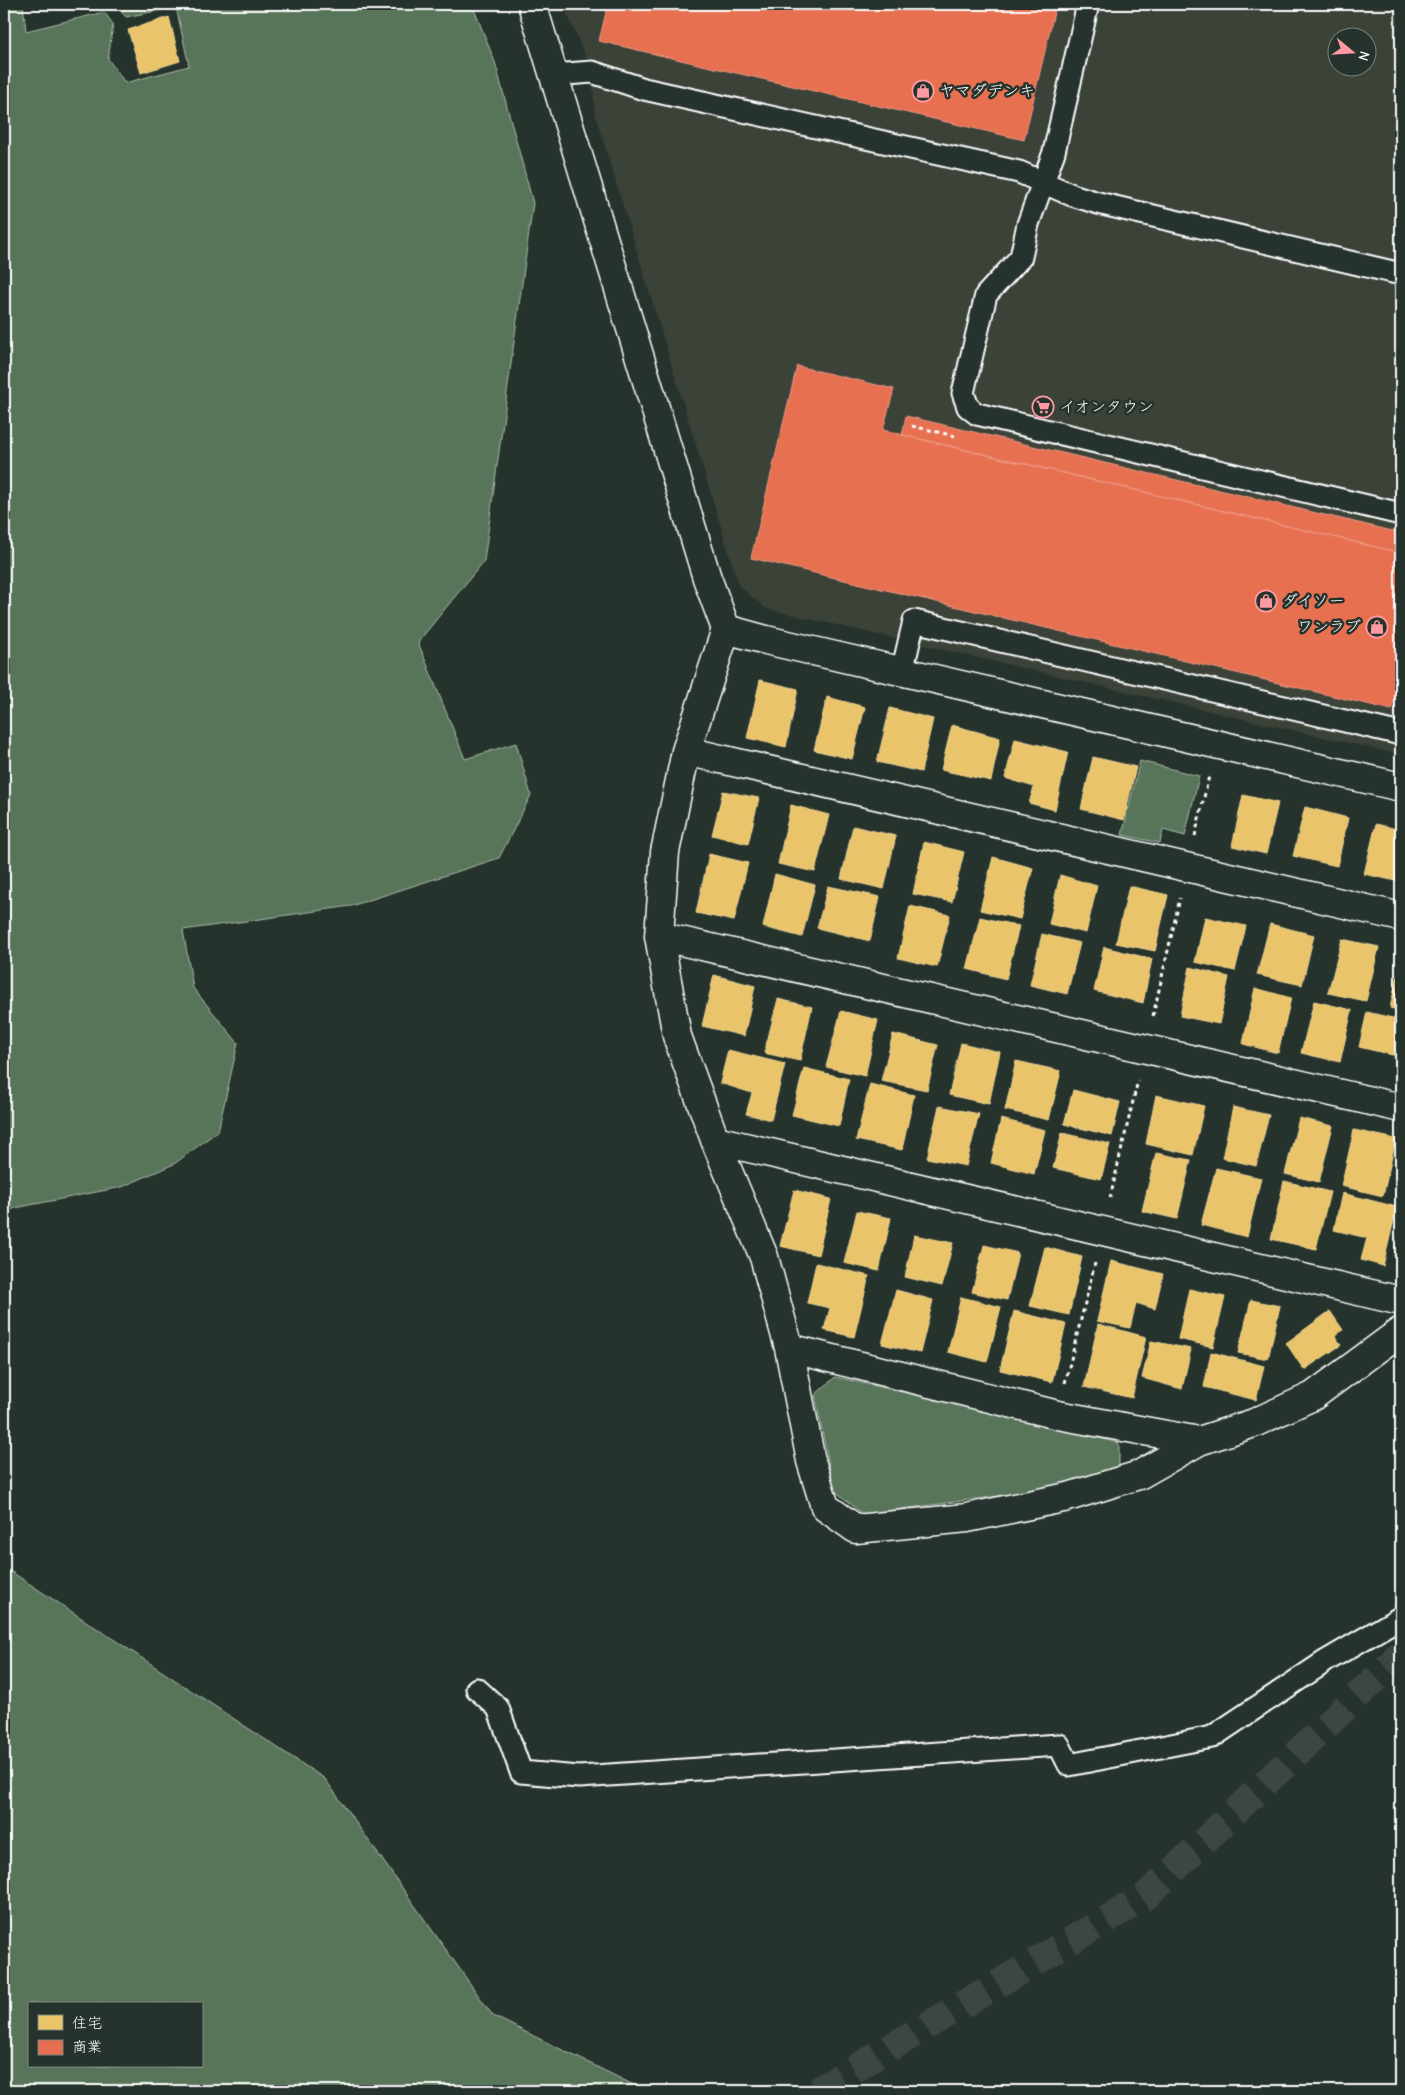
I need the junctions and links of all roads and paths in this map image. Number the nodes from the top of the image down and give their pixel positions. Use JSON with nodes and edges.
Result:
{"nodes":[{"id":1,"x":532,"y":4,"type":"edge"},
{"id":2,"x":1088,"y":4,"type":"edge"},
{"id":3,"x":554,"y":75,"type":"junction"},
{"id":4,"x":1044,"y":183,"type":"junction"},
{"id":5,"x":1401,"y":274,"type":"edge"},
{"id":6,"x":1401,"y":514,"type":"edge"},
{"id":7,"x":726,"y":629,"type":"junction"},
{"id":8,"x":902,"y":672,"type":"junction"},
{"id":9,"x":1401,"y":734,"type":"edge"},
{"id":10,"x":686,"y":751,"type":"junction"},
{"id":11,"x":1209,"y":777,"type":"dead end"},
{"id":12,"x":1401,"y":787,"type":"edge"},
{"id":13,"x":1187,"y":866,"type":"junction"},
{"id":14,"x":1401,"y":917,"type":"edge"},
{"id":15,"x":659,"y":936,"type":"junction"},
{"id":16,"x":1146,"y":1049,"type":"junction"},
{"id":17,"x":1401,"y":1108,"type":"edge"},
{"id":18,"x":715,"y":1140,"type":"junction"},
{"id":19,"x":1102,"y":1231,"type":"junction"},
{"id":20,"x":1401,"y":1301,"type":"edge"},
{"id":21,"x":1401,"y":1331,"type":"edge"},
{"id":22,"x":789,"y":1348,"type":"junction"},
{"id":23,"x":1058,"y":1415,"type":"junction"},
{"id":24,"x":1200,"y":1441,"type":"junction"},
{"id":25,"x":1401,"y":1617,"type":"edge"},
{"id":26,"x":477,"y":1689,"type":"dead end"}],
"edges":[{"from":1,"to":3,"type":"street"},
{"from":2,"to":4,"type":"lane"},
{"from":3,"to":4,"type":"lane"},
{"from":3,"to":7,"type":"street"},
{"from":4,"to":5,"type":"lane"},
{"from":4,"to":6,"type":"lane"},
{"from":7,"to":8,"type":"street"},
{"from":7,"to":10,"type":"street"},
{"from":8,"to":9,"type":"lane"},
{"from":8,"to":12,"type":"street"},
{"from":10,"to":13,"type":"street"},
{"from":10,"to":15,"type":"street"},
{"from":11,"to":13,"type":"path"},
{"from":13,"to":14,"type":"street"},
{"from":13,"to":16,"type":"path"},
{"from":15,"to":16,"type":"street"},
{"from":15,"to":18,"type":"street"},
{"from":16,"to":17,"type":"street"},
{"from":16,"to":19,"type":"path"},
{"from":18,"to":19,"type":"street"},
{"from":18,"to":22,"type":"street"},
{"from":19,"to":20,"type":"street"},
{"from":19,"to":23,"type":"path"},
{"from":21,"to":24,"type":"street"},
{"from":22,"to":23,"type":"street"},
{"from":22,"to":24,"type":"street"},
{"from":23,"to":24,"type":"street"},
{"from":25,"to":26,"type":"lane"}]}
